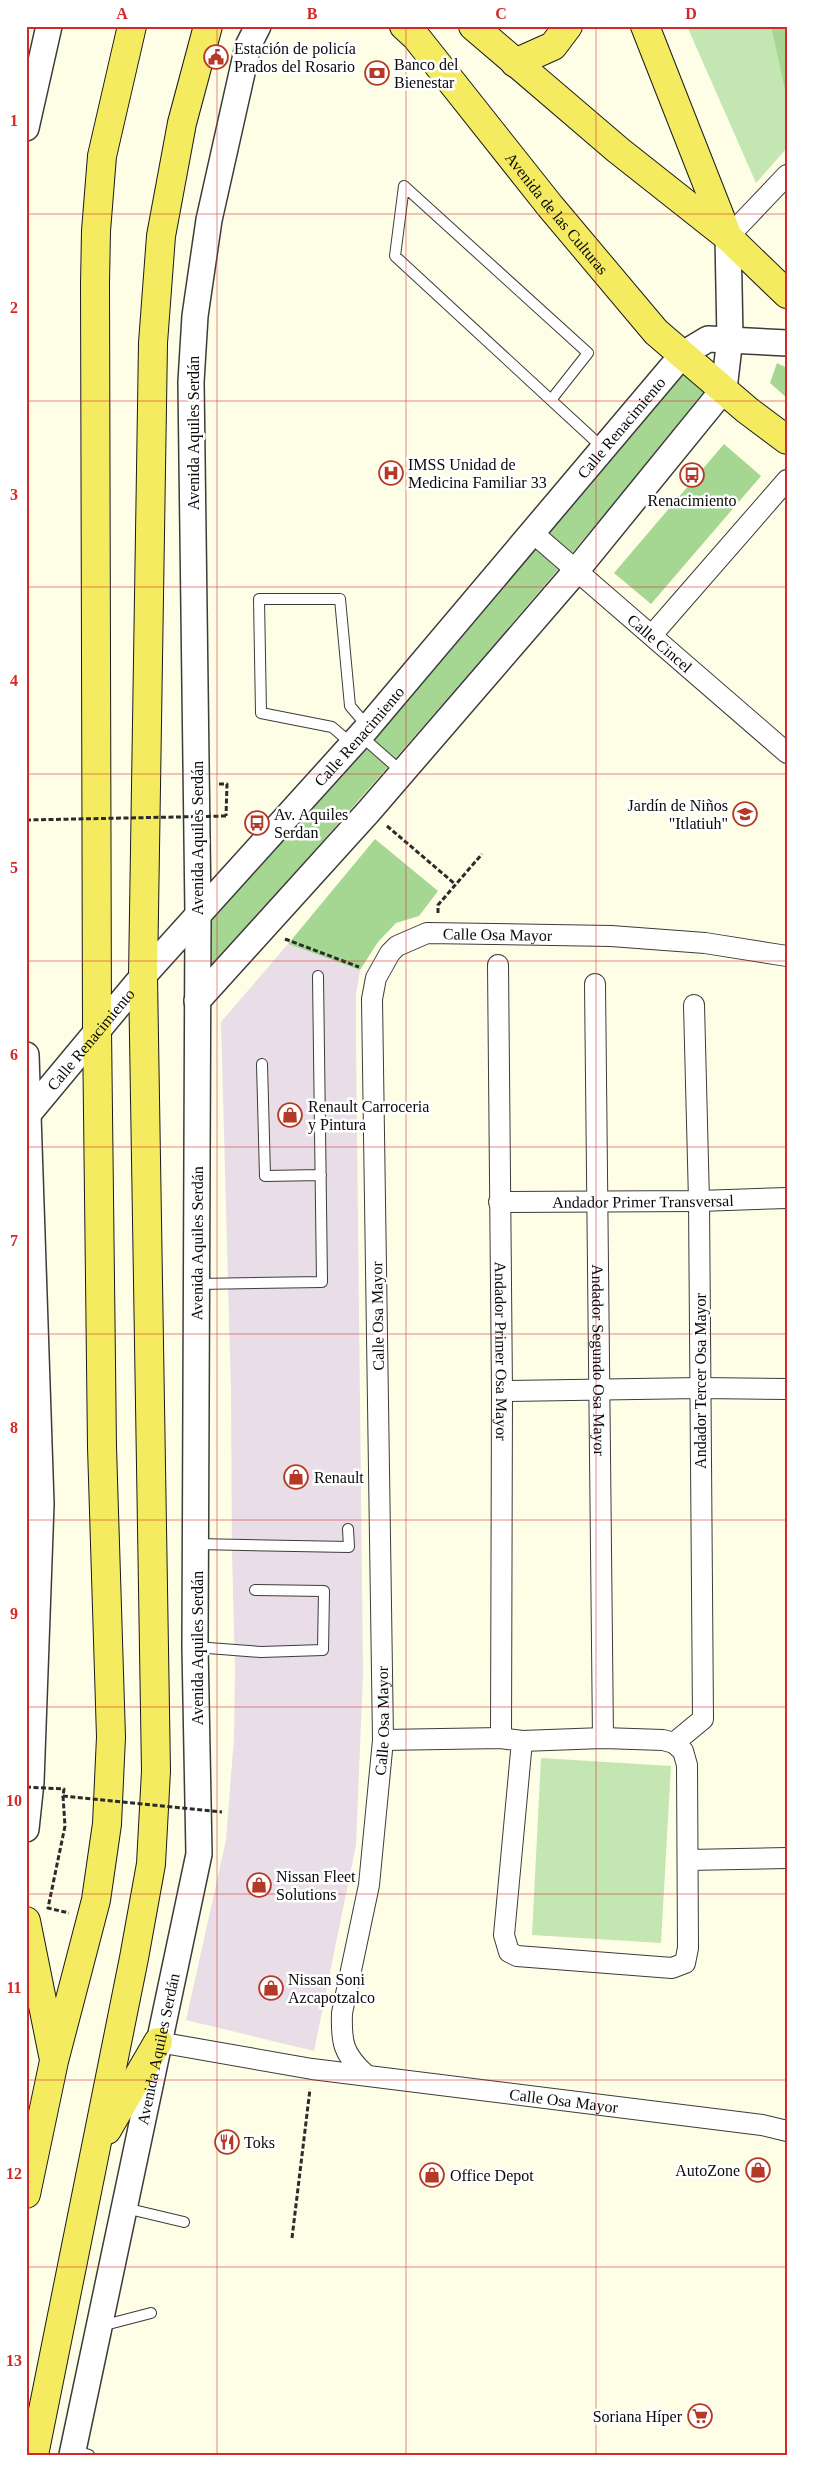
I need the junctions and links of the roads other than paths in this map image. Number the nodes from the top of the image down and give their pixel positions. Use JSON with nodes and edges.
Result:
{"nodes":[{"id":1,"x":49,"y":26,"type":"edge"},
{"id":2,"x":132,"y":26,"type":"edge"},
{"id":3,"x":208,"y":26,"type":"edge"},
{"id":4,"x":258,"y":26,"type":"edge"},
{"id":5,"x":404,"y":26,"type":"edge"},
{"id":6,"x":473,"y":26,"type":"edge"},
{"id":7,"x":568,"y":26,"type":"edge"},
{"id":8,"x":646,"y":26,"type":"edge"},
{"id":9,"x":515,"y":63,"type":"junction"},
{"id":10,"x":26,"y":128,"type":"edge"},
{"id":11,"x":787,"y":175,"type":"edge"},
{"id":12,"x":728,"y":237,"type":"junction"},
{"id":13,"x":787,"y":294,"type":"edge"},
{"id":14,"x":730,"y":338,"type":"junction"},
{"id":15,"x":787,"y":343,"type":"edge"},
{"id":16,"x":684,"y":354,"type":"junction"},
{"id":17,"x":724,"y":389,"type":"junction"},
{"id":18,"x":551,"y":400,"type":"junction"},
{"id":19,"x":787,"y":440,"type":"edge"},
{"id":20,"x":605,"y":449,"type":"junction"},
{"id":21,"x":787,"y":480,"type":"edge"},
{"id":22,"x":533,"y":533,"type":"junction"},
{"id":23,"x":576,"y":571,"type":"junction"},
{"id":24,"x":652,"y":635,"type":"junction"},
{"id":25,"x":360,"y":735,"type":"junction"},
{"id":26,"x":787,"y":753,"type":"edge"},
{"id":27,"x":402,"y":772,"type":"junction"},
{"id":28,"x":198,"y":914,"type":"junction"},
{"id":29,"x":787,"y":956,"type":"edge"},
{"id":30,"x":498,"y":965,"type":"dead end"},
{"id":31,"x":143,"y":976,"type":"junction"},
{"id":32,"x":318,"y":976,"type":"dead end"},
{"id":33,"x":595,"y":984,"type":"dead end"},
{"id":34,"x":197,"y":1001,"type":"junction"},
{"id":35,"x":694,"y":1005,"type":"dead end"},
{"id":36,"x":97,"y":1029,"type":"junction"},
{"id":37,"x":26,"y":1055,"type":"edge"},
{"id":38,"x":262,"y":1064,"type":"dead end"},
{"id":39,"x":29,"y":1113,"type":"junction"},
{"id":40,"x":321,"y":1175,"type":"junction"},
{"id":41,"x":787,"y":1198,"type":"edge"},
{"id":42,"x":599,"y":1200,"type":"junction"},
{"id":43,"x":699,"y":1201,"type":"junction"},
{"id":44,"x":499,"y":1202,"type":"junction"},
{"id":45,"x":196,"y":1284,"type":"junction"},
{"id":46,"x":700,"y":1388,"type":"junction"},
{"id":47,"x":787,"y":1389,"type":"edge"},
{"id":48,"x":601,"y":1390,"type":"junction"},
{"id":49,"x":502,"y":1391,"type":"junction"},
{"id":50,"x":33,"y":1479,"type":"edge"},
{"id":51,"x":348,"y":1528,"type":"dead end"},
{"id":52,"x":33,"y":1537,"type":"edge"},
{"id":53,"x":196,"y":1544,"type":"junction"},
{"id":54,"x":255,"y":1590,"type":"dead end"},
{"id":55,"x":195,"y":1647,"type":"junction"},
{"id":56,"x":501,"y":1738,"type":"junction"},
{"id":57,"x":603,"y":1738,"type":"junction"},
{"id":58,"x":382,"y":1740,"type":"junction"},
{"id":59,"x":522,"y":1741,"type":"junction"},
{"id":60,"x":674,"y":1743,"type":"junction"},
{"id":61,"x":26,"y":1829,"type":"edge"},
{"id":62,"x":787,"y":1858,"type":"edge"},
{"id":63,"x":688,"y":1860,"type":"junction"},
{"id":64,"x":37,"y":1915,"type":"edge"},
{"id":65,"x":158,"y":2042,"type":"junction"},
{"id":66,"x":54,"y":2061,"type":"junction"},
{"id":67,"x":365,"y":2074,"type":"junction"},
{"id":68,"x":787,"y":2122,"type":"edge"},
{"id":69,"x":762,"y":2125,"type":"junction"},
{"id":70,"x":787,"y":2131,"type":"edge"},
{"id":71,"x":95,"y":2151,"type":"junction"},
{"id":72,"x":26,"y":2194,"type":"edge"},
{"id":73,"x":125,"y":2208,"type":"junction"},
{"id":74,"x":184,"y":2222,"type":"dead end"},
{"id":75,"x":152,"y":2313,"type":"dead end"},
{"id":76,"x":100,"y":2326,"type":"junction"},
{"id":77,"x":78,"y":2453,"type":"edge"},
{"id":78,"x":34,"y":2455,"type":"edge"}],
"edges":[{"from":1,"to":10,"type":"street"},
{"from":2,"to":36,"type":"main road"},
{"from":3,"to":31,"type":"main road"},
{"from":4,"to":28,"type":"street","name":"Avenida Aquiles Serdán"},
{"from":5,"to":16,"type":"main road","name":"Avenida de las Culturas"},
{"from":6,"to":9,"type":"main road"},
{"from":7,"to":9,"type":"main road"},
{"from":8,"to":12,"type":"main road"},
{"from":9,"to":12,"type":"main road"},
{"from":11,"to":12,"type":"street"},
{"from":12,"to":13,"type":"main road"},
{"from":12,"to":14,"type":"street"},
{"from":14,"to":15,"type":"street","name":"Calle Renacimiento"},
{"from":14,"to":16,"type":"street","name":"Calle Renacimiento"},
{"from":14,"to":17,"type":"street"},
{"from":16,"to":17,"type":"main road","name":"Avenida de las Culturas"},
{"from":16,"to":20,"type":"street","name":"Calle Renacimiento"},
{"from":17,"to":19,"type":"main road","name":"Avenida de las Culturas"},
{"from":17,"to":23,"type":"street"},
{"from":18,"to":18,"type":"lane"},
{"from":18,"to":20,"type":"lane"},
{"from":20,"to":22,"type":"street","name":"Calle Renacimiento"},
{"from":21,"to":24,"type":"street"},
{"from":22,"to":23,"type":"street","name":"Calle Cincel"},
{"from":22,"to":25,"type":"street","name":"Calle Renacimiento"},
{"from":23,"to":24,"type":"street","name":"Calle Cincel"},
{"from":23,"to":27,"type":"street"},
{"from":24,"to":26,"type":"street","name":"Calle Cincel"},
{"from":25,"to":25,"type":"lane"},
{"from":25,"to":27,"type":"lane"},
{"from":25,"to":28,"type":"street","name":"Calle Renacimiento"},
{"from":27,"to":34,"type":"street"},
{"from":28,"to":31,"type":"street","name":"Calle Renacimiento"},
{"from":28,"to":34,"type":"street","name":"Avenida Aquiles Serdán"},
{"from":29,"to":58,"type":"street","name":"Calle Osa Mayor"},
{"from":30,"to":44,"type":"street","name":"Andador Primer Osa Mayor"},
{"from":31,"to":36,"type":"street","name":"Calle Renacimiento"},
{"from":31,"to":71,"type":"main road"},
{"from":32,"to":40,"type":"lane"},
{"from":33,"to":42,"type":"street","name":"Andador Segundo Osa Mayor"},
{"from":34,"to":45,"type":"street","name":"Avenida Aquiles Serdán"},
{"from":35,"to":43,"type":"street","name":"Andador Tercer Osa Mayor"},
{"from":36,"to":39,"type":"street","name":"Calle Renacimiento"},
{"from":36,"to":66,"type":"main road"},
{"from":37,"to":39,"type":"street"},
{"from":38,"to":40,"type":"lane"},
{"from":39,"to":50,"type":"street"},
{"from":40,"to":45,"type":"lane"},
{"from":41,"to":43,"type":"street","name":"Andador Primer Transversal"},
{"from":42,"to":43,"type":"street","name":"Andador Primer Transversal"},
{"from":42,"to":44,"type":"street","name":"Andador Primer Transversal"},
{"from":42,"to":48,"type":"street","name":"Andador Segundo Osa Mayor"},
{"from":43,"to":46,"type":"street","name":"Andador Tercer Osa Mayor"},
{"from":44,"to":49,"type":"street","name":"Andador Primer Osa Mayor"},
{"from":45,"to":53,"type":"street","name":"Avenida Aquiles Serdán"},
{"from":46,"to":47,"type":"street"},
{"from":46,"to":48,"type":"street"},
{"from":46,"to":60,"type":"street","name":"Andador Tercer Osa Mayor"},
{"from":48,"to":49,"type":"street"},
{"from":48,"to":57,"type":"street","name":"Andador Segundo Osa Mayor"},
{"from":49,"to":56,"type":"street","name":"Andador Primer Osa Mayor"},
{"from":50,"to":52,"type":"street"},
{"from":51,"to":53,"type":"lane"},
{"from":52,"to":61,"type":"street"},
{"from":53,"to":55,"type":"street","name":"Avenida Aquiles Serdán"},
{"from":54,"to":55,"type":"lane"},
{"from":55,"to":65,"type":"street","name":"Avenida Aquiles Serdán"},
{"from":56,"to":58,"type":"street"},
{"from":56,"to":59,"type":"street"},
{"from":57,"to":59,"type":"street"},
{"from":57,"to":60,"type":"street"},
{"from":58,"to":67,"type":"street","name":"Calle Osa Mayor"},
{"from":59,"to":63,"type":"street"},
{"from":60,"to":63,"type":"street"},
{"from":62,"to":63,"type":"street"},
{"from":64,"to":66,"type":"main road"},
{"from":65,"to":67,"type":"street","name":"Calle Osa Mayor"},
{"from":65,"to":71,"type":"main road"},
{"from":65,"to":73,"type":"street","name":"Avenida Aquiles Serdán"},
{"from":66,"to":72,"type":"main road"},
{"from":67,"to":69,"type":"street","name":"Calle Osa Mayor"},
{"from":68,"to":69,"type":"street","name":"Calle Osa Mayor"},
{"from":69,"to":70,"type":"street","name":"Calle Osa Mayor"},
{"from":71,"to":78,"type":"main road"},
{"from":73,"to":74,"type":"lane"},
{"from":73,"to":76,"type":"street","name":"Avenida Aquiles Serdán"},
{"from":75,"to":76,"type":"lane"},
{"from":76,"to":77,"type":"street","name":"Avenida Aquiles Serdán"}]}
